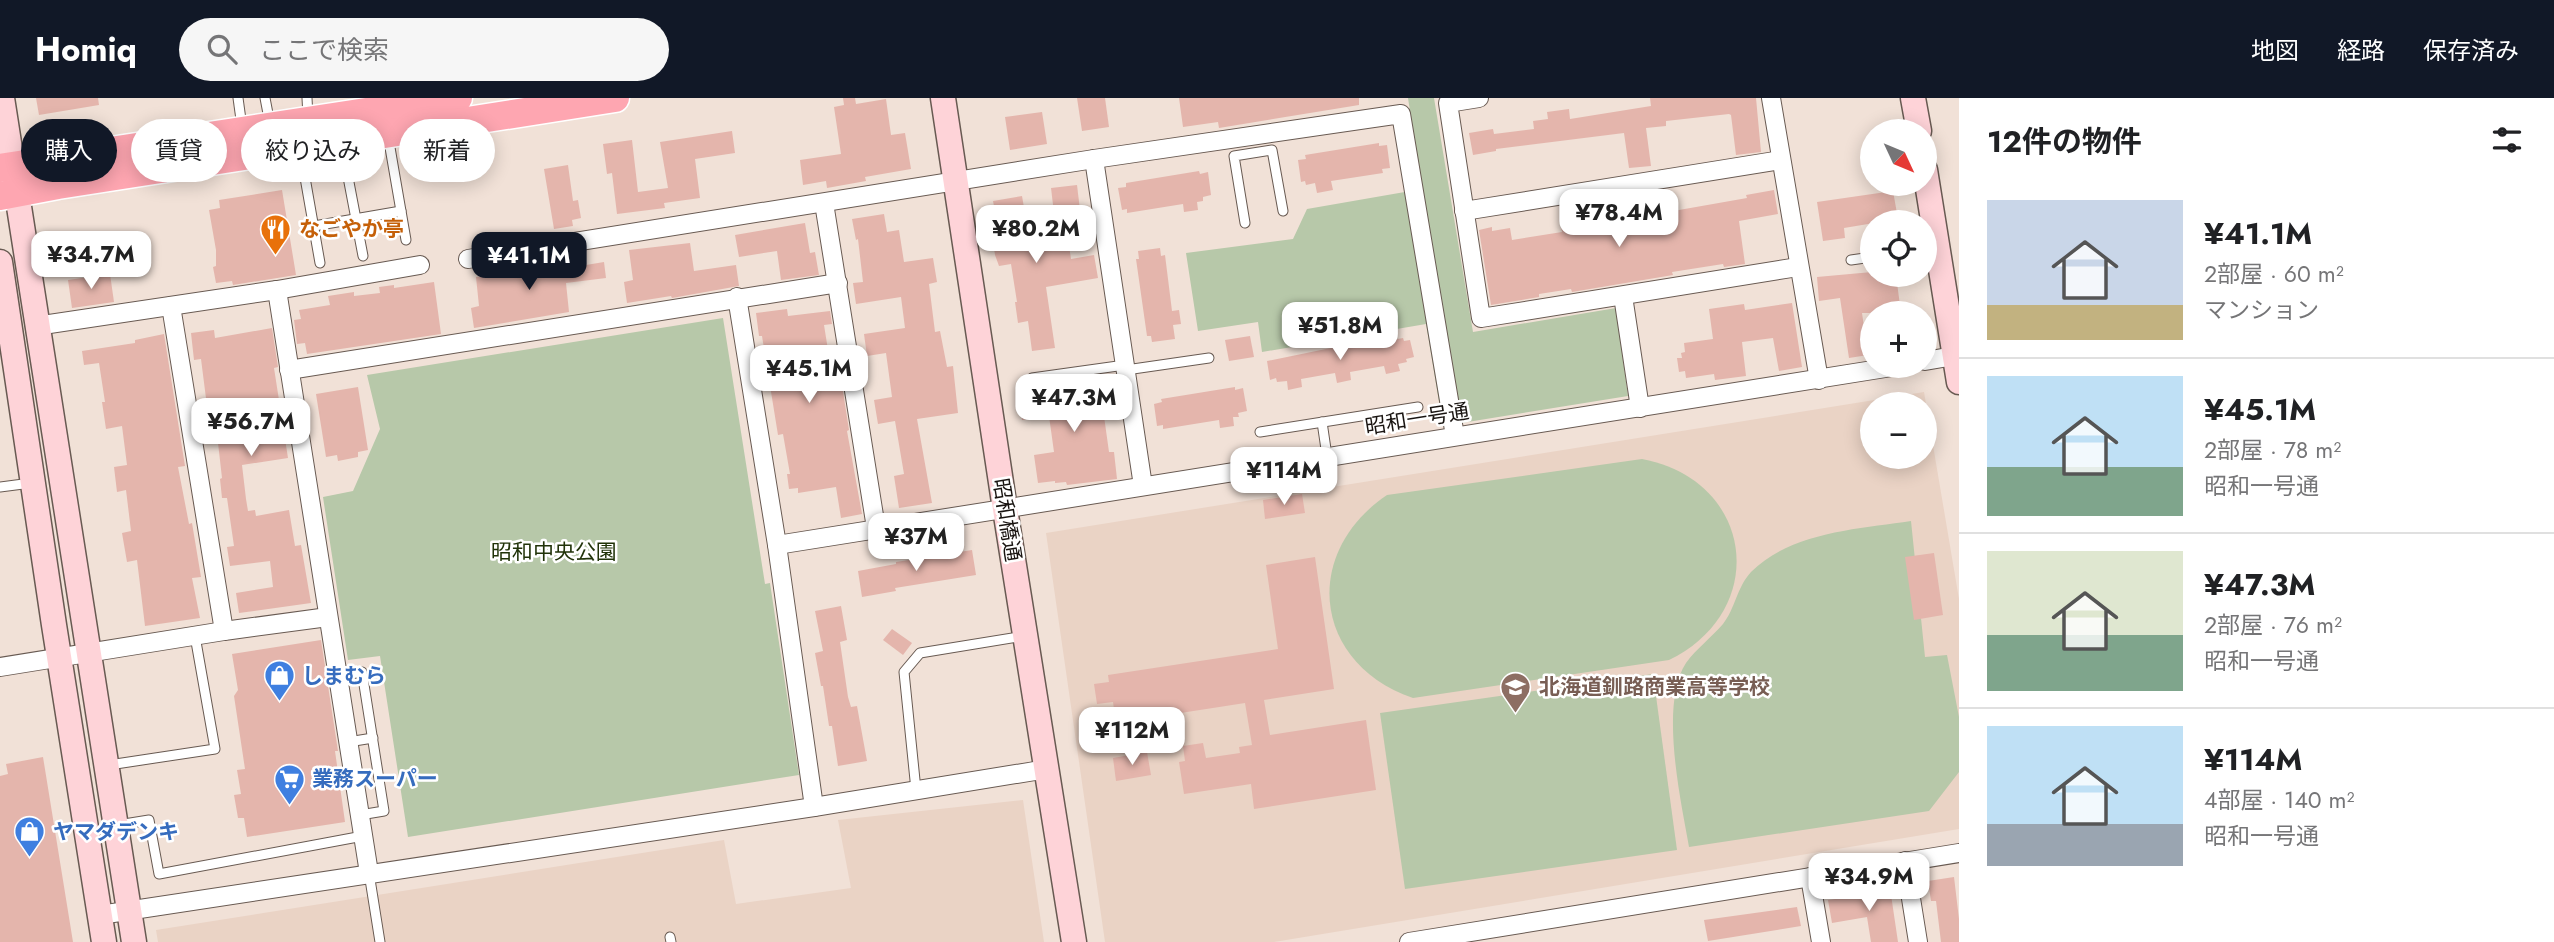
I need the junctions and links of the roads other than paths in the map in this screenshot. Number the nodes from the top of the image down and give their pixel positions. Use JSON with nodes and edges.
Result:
{"nodes":[{"id":1,"x":2,"y":98,"type":"edge"},
{"id":2,"x":238,"y":98,"type":"edge"},
{"id":3,"x":265,"y":98,"type":"edge"},
{"id":4,"x":458,"y":98,"type":"edge"},
{"id":5,"x":615,"y":98,"type":"edge"},
{"id":6,"x":943,"y":98,"type":"edge"},
{"id":7,"x":1479,"y":98,"type":"edge"},
{"id":8,"x":1771,"y":98,"type":"edge"},
{"id":9,"x":1913,"y":98,"type":"edge"},
{"id":10,"x":241,"y":119,"type":"edge"},
{"id":11,"x":269,"y":119,"type":"edge"},
{"id":12,"x":324,"y":119,"type":"edge"},
{"id":13,"x":1917,"y":119,"type":"edge"},
{"id":14,"x":241,"y":131,"type":"edge"},
{"id":15,"x":387,"y":134,"type":"joint"},
{"id":16,"x":241,"y":135,"type":"edge"},
{"id":17,"x":1248,"y":144,"type":"junction"},
{"id":18,"x":1094,"y":159,"type":"junction"},
{"id":19,"x":1781,"y":160,"type":"junction"},
{"id":20,"x":7,"y":181,"type":"edge"},
{"id":21,"x":957,"y":181,"type":"junction"},
{"id":22,"x":310,"y":182,"type":"edge"},
{"id":23,"x":349,"y":182,"type":"edge"},
{"id":24,"x":824,"y":203,"type":"junction"},
{"id":25,"x":401,"y":211,"type":"junction"},
{"id":26,"x":1283,"y":211,"type":"dead end"},
{"id":27,"x":1464,"y":211,"type":"junction"},
{"id":28,"x":357,"y":218,"type":"junction"},
{"id":29,"x":1245,"y":223,"type":"dead end"},
{"id":30,"x":314,"y":226,"type":"junction"},
{"id":31,"x":406,"y":240,"type":"dead end"},
{"id":32,"x":363,"y":256,"type":"dead end"},
{"id":33,"x":468,"y":259,"type":"dead end"},
{"id":34,"x":1860,"y":259,"type":"edge"},
{"id":35,"x":1851,"y":261,"type":"dead end"},
{"id":36,"x":0,"y":262,"type":"edge"},
{"id":37,"x":320,"y":262,"type":"dead end"},
{"id":38,"x":420,"y":265,"type":"dead end"},
{"id":39,"x":1798,"y":267,"type":"junction"},
{"id":40,"x":1937,"y":273,"type":"edge"},
{"id":41,"x":838,"y":283,"type":"junction"},
{"id":42,"x":277,"y":290,"type":"junction"},
{"id":43,"x":1623,"y":296,"type":"junction"},
{"id":44,"x":737,"y":297,"type":"junction"},
{"id":45,"x":171,"y":306,"type":"junction"},
{"id":46,"x":36,"y":326,"type":"junction"},
{"id":47,"x":1957,"y":356,"type":"edge"},
{"id":48,"x":7,"y":358,"type":"edge"},
{"id":49,"x":1209,"y":358,"type":"dead end"},
{"id":50,"x":1937,"y":359,"type":"edge"},
{"id":51,"x":1126,"y":367,"type":"junction"},
{"id":52,"x":289,"y":370,"type":"junction"},
{"id":53,"x":1860,"y":373,"type":"edge"},
{"id":54,"x":1032,"y":378,"type":"dead end"},
{"id":55,"x":1819,"y":380,"type":"junction"},
{"id":56,"x":1959,"y":382,"type":"edge"},
{"id":57,"x":1418,"y":407,"type":"dead end"},
{"id":58,"x":1640,"y":408,"type":"junction"},
{"id":59,"x":1322,"y":422,"type":"junction"},
{"id":60,"x":1260,"y":432,"type":"dead end"},
{"id":61,"x":1455,"y":436,"type":"junction"},
{"id":62,"x":1327,"y":456,"type":"junction"},
{"id":63,"x":33,"y":483,"type":"junction"},
{"id":64,"x":1143,"y":486,"type":"junction"},
{"id":65,"x":0,"y":487,"type":"edge"},
{"id":66,"x":1005,"y":509,"type":"junction"},
{"id":67,"x":876,"y":528,"type":"junction"},
{"id":68,"x":778,"y":545,"type":"junction"},
{"id":69,"x":328,"y":617,"type":"junction"},
{"id":70,"x":224,"y":631,"type":"junction"},
{"id":71,"x":195,"y":636,"type":"junction"},
{"id":72,"x":1026,"y":636,"type":"junction"},
{"id":73,"x":89,"y":654,"type":"junction"},
{"id":74,"x":60,"y":659,"type":"junction"},
{"id":75,"x":0,"y":667,"type":"edge"},
{"id":76,"x":338,"y":676,"type":"junction"},
{"id":77,"x":373,"y":738,"type":"junction"},
{"id":78,"x":348,"y":742,"type":"junction"},
{"id":79,"x":107,"y":765,"type":"junction"},
{"id":80,"x":1047,"y":769,"type":"junction"},
{"id":81,"x":916,"y":790,"type":"junction"},
{"id":82,"x":814,"y":807,"type":"junction"},
{"id":83,"x":360,"y":815,"type":"junction"},
{"id":84,"x":116,"y":825,"type":"junction"},
{"id":85,"x":363,"y":836,"type":"junction"},
{"id":86,"x":1959,"y":853,"type":"edge"},
{"id":87,"x":1905,"y":861,"type":"junction"},
{"id":88,"x":369,"y":873,"type":"junction"},
{"id":89,"x":1810,"y":877,"type":"junction"},
{"id":90,"x":129,"y":911,"type":"junction"},
{"id":91,"x":100,"y":915,"type":"junction"},
{"id":92,"x":104,"y":942,"type":"edge"},
{"id":93,"x":134,"y":942,"type":"edge"},
{"id":94,"x":380,"y":942,"type":"edge"},
{"id":95,"x":1074,"y":942,"type":"edge"},
{"id":96,"x":1409,"y":942,"type":"edge"},
{"id":97,"x":1821,"y":942,"type":"edge"},
{"id":98,"x":1918,"y":942,"type":"edge"}],
"edges":[{"from":1,"to":20,"type":"street"},
{"from":2,"to":10,"type":"lane"},
{"from":3,"to":11,"type":"lane"},
{"from":4,"to":12,"type":"main road"},
{"from":5,"to":15,"type":"main road"},
{"from":6,"to":21,"type":"street","name":"昭和橋通"},
{"from":7,"to":27,"type":"street"},
{"from":8,"to":19,"type":"street"},
{"from":9,"to":13,"type":"street"},
{"from":14,"to":20,"type":"main road"},
{"from":15,"to":25,"type":"lane"},
{"from":16,"to":20,"type":"main road"},
{"from":17,"to":18,"type":"street"},
{"from":17,"to":26,"type":"lane"},
{"from":17,"to":29,"type":"lane"},
{"from":17,"to":61,"type":"street"},
{"from":18,"to":21,"type":"street"},
{"from":18,"to":51,"type":"street"},
{"from":19,"to":27,"type":"street"},
{"from":19,"to":39,"type":"street"},
{"from":20,"to":46,"type":"street"},
{"from":21,"to":24,"type":"street"},
{"from":21,"to":66,"type":"street","name":"昭和橋通"},
{"from":22,"to":30,"type":"lane"},
{"from":23,"to":28,"type":"lane"},
{"from":24,"to":33,"type":"street"},
{"from":24,"to":41,"type":"street"},
{"from":25,"to":28,"type":"lane"},
{"from":25,"to":31,"type":"lane"},
{"from":27,"to":43,"type":"street"},
{"from":28,"to":30,"type":"lane"},
{"from":28,"to":32,"type":"lane"},
{"from":30,"to":37,"type":"lane"},
{"from":34,"to":35,"type":"lane"},
{"from":36,"to":48,"type":"street"},
{"from":38,"to":42,"type":"street"},
{"from":39,"to":43,"type":"street"},
{"from":39,"to":55,"type":"street"},
{"from":40,"to":47,"type":"street"},
{"from":41,"to":44,"type":"street"},
{"from":41,"to":67,"type":"street"},
{"from":42,"to":45,"type":"street"},
{"from":42,"to":52,"type":"street"},
{"from":43,"to":58,"type":"street"},
{"from":44,"to":52,"type":"street"},
{"from":44,"to":68,"type":"street"},
{"from":45,"to":46,"type":"street"},
{"from":45,"to":70,"type":"street"},
{"from":46,"to":73,"type":"street"},
{"from":47,"to":50,"type":"street"},
{"from":47,"to":56,"type":"street"},
{"from":48,"to":63,"type":"street"},
{"from":49,"to":51,"type":"lane"},
{"from":51,"to":54,"type":"lane"},
{"from":51,"to":64,"type":"street"},
{"from":52,"to":69,"type":"street"},
{"from":53,"to":55,"type":"street","name":"昭和一号通"},
{"from":55,"to":58,"type":"street","name":"昭和一号通"},
{"from":57,"to":59,"type":"lane"},
{"from":58,"to":61,"type":"street","name":"昭和一号通"},
{"from":59,"to":60,"type":"lane"},
{"from":59,"to":62,"type":"lane"},
{"from":61,"to":62,"type":"street","name":"昭和一号通"},
{"from":62,"to":64,"type":"street","name":"昭和一号通"},
{"from":63,"to":65,"type":"lane"},
{"from":63,"to":74,"type":"street"},
{"from":64,"to":66,"type":"street","name":"昭和一号通"},
{"from":66,"to":67,"type":"street","name":"昭和一号通"},
{"from":66,"to":72,"type":"street","name":"昭和橋通"},
{"from":67,"to":68,"type":"street","name":"昭和一号通"},
{"from":68,"to":82,"type":"street"},
{"from":69,"to":70,"type":"street"},
{"from":69,"to":76,"type":"street"},
{"from":70,"to":71,"type":"street"},
{"from":71,"to":73,"type":"street"},
{"from":71,"to":79,"type":"lane"},
{"from":72,"to":80,"type":"street","name":"昭和橋通"},
{"from":72,"to":81,"type":"lane"},
{"from":73,"to":74,"type":"street"},
{"from":73,"to":79,"type":"street"},
{"from":74,"to":75,"type":"street"},
{"from":74,"to":91,"type":"street"},
{"from":76,"to":77,"type":"lane"},
{"from":76,"to":78,"type":"street"},
{"from":77,"to":78,"type":"lane"},
{"from":77,"to":83,"type":"lane"},
{"from":78,"to":83,"type":"street"},
{"from":79,"to":84,"type":"street"},
{"from":80,"to":81,"type":"street"},
{"from":80,"to":95,"type":"street","name":"昭和橋通"},
{"from":81,"to":82,"type":"street"},
{"from":82,"to":88,"type":"street"},
{"from":83,"to":85,"type":"street"},
{"from":84,"to":85,"type":"lane"},
{"from":84,"to":90,"type":"street"},
{"from":85,"to":88,"type":"street"},
{"from":86,"to":87,"type":"street"},
{"from":87,"to":89,"type":"street"},
{"from":87,"to":98,"type":"street"},
{"from":88,"to":90,"type":"street"},
{"from":88,"to":94,"type":"lane"},
{"from":89,"to":96,"type":"street"},
{"from":89,"to":97,"type":"street"},
{"from":90,"to":91,"type":"street"},
{"from":90,"to":93,"type":"street"},
{"from":91,"to":92,"type":"street"}]}
